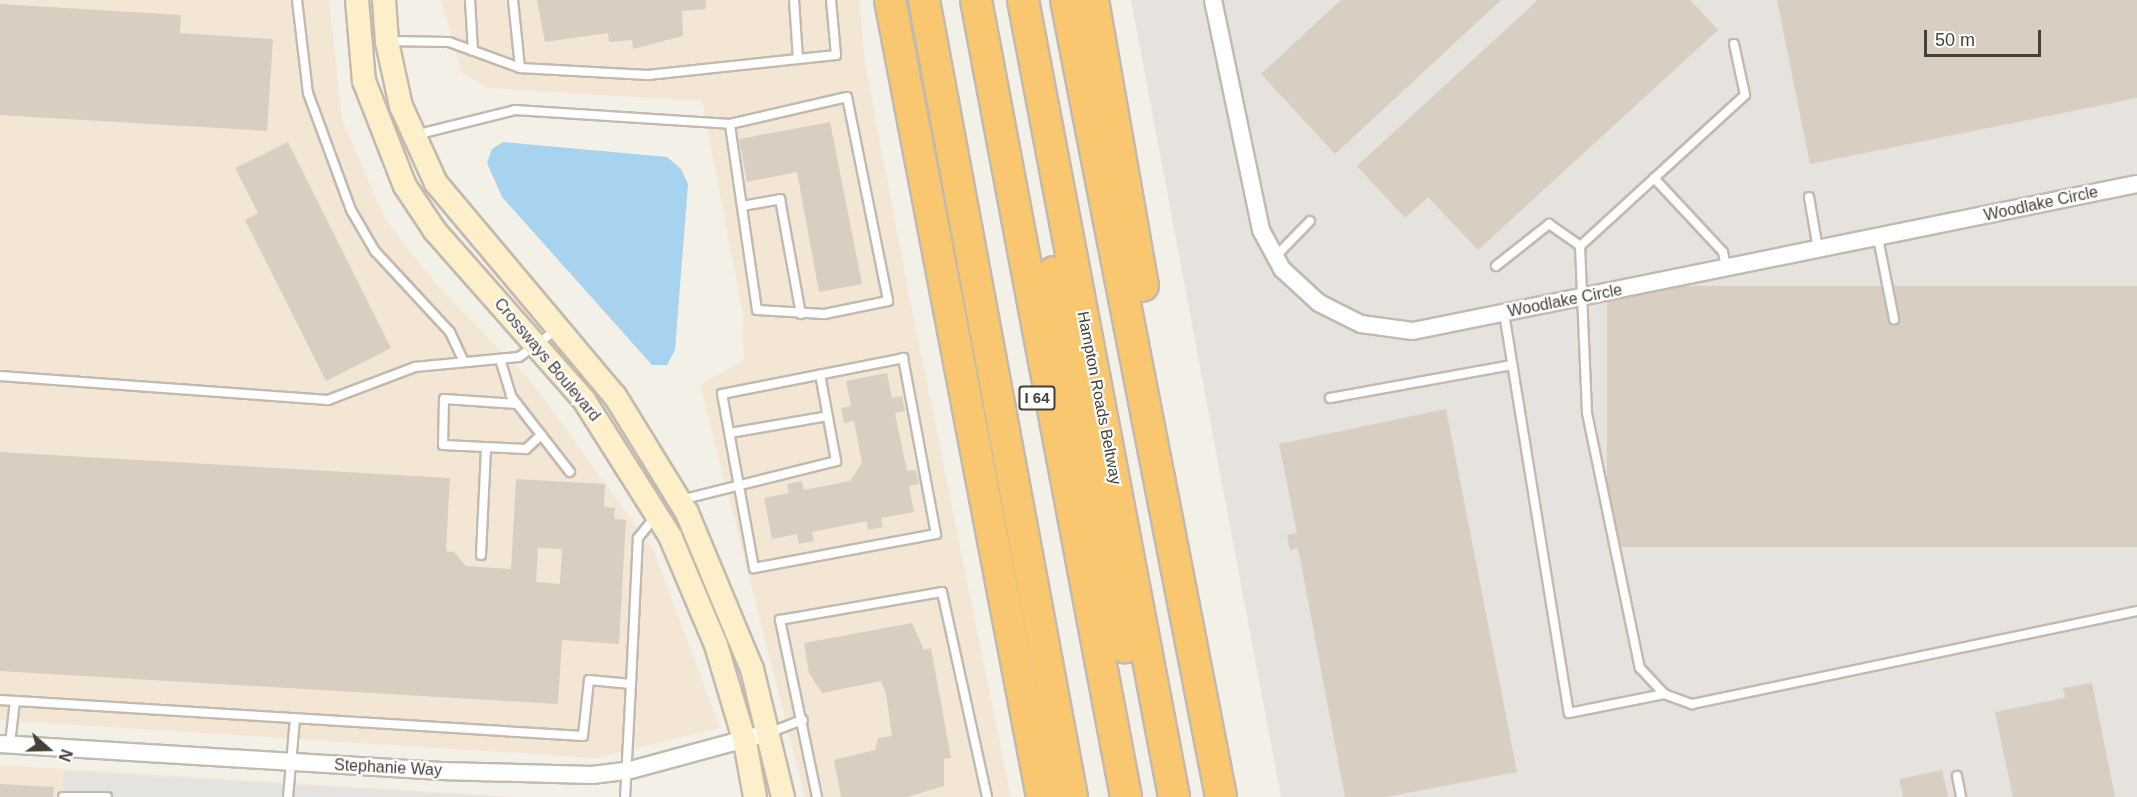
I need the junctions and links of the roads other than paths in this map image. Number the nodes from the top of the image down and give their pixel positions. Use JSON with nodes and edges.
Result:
{"nodes":[{"id":1,"x":297,"y":0,"type":"edge"},
{"id":2,"x":357,"y":0,"type":"edge"},
{"id":3,"x":384,"y":0,"type":"edge"},
{"id":4,"x":470,"y":0,"type":"edge"},
{"id":5,"x":513,"y":0,"type":"edge"},
{"id":6,"x":794,"y":0,"type":"edge"},
{"id":7,"x":831,"y":0,"type":"edge"},
{"id":8,"x":890,"y":0,"type":"edge"},
{"id":9,"x":924,"y":0,"type":"edge"},
{"id":10,"x":962,"y":0,"type":"edge"},
{"id":11,"x":976,"y":0,"type":"edge"},
{"id":12,"x":1002,"y":0,"type":"edge"},
{"id":13,"x":1023,"y":0,"type":"edge"},
{"id":14,"x":1044,"y":0,"type":"edge"},
{"id":15,"x":1066,"y":0,"type":"edge"},
{"id":16,"x":1093,"y":0,"type":"edge"},
{"id":17,"x":1213,"y":0,"type":"edge"},
{"id":18,"x":387,"y":42,"type":"junction"},
{"id":19,"x":1734,"y":44,"type":"dead end"},
{"id":20,"x":473,"y":51,"type":"junction"},
{"id":21,"x":798,"y":59,"type":"junction"},
{"id":22,"x":520,"y":68,"type":"junction"},
{"id":23,"x":730,"y":124,"type":"junction"},
{"id":24,"x":412,"y":136,"type":"junction"},
{"id":25,"x":1654,"y":178,"type":"junction"},
{"id":26,"x":2137,"y":184,"type":"edge"},
{"id":27,"x":1809,"y":196,"type":"dead end"},
{"id":28,"x":1061,"y":202,"type":"junction"},
{"id":29,"x":742,"y":206,"type":"junction"},
{"id":30,"x":1310,"y":221,"type":"dead end"},
{"id":31,"x":1878,"y":238,"type":"junction"},
{"id":32,"x":1580,"y":246,"type":"junction"},
{"id":33,"x":1818,"y":250,"type":"junction"},
{"id":34,"x":1275,"y":257,"type":"junction"},
{"id":35,"x":1496,"y":266,"type":"dead end"},
{"id":36,"x":1726,"y":268,"type":"junction"},
{"id":37,"x":1579,"y":298,"type":"junction"},
{"id":38,"x":1504,"y":313,"type":"junction"},
{"id":39,"x":801,"y":314,"type":"junction"},
{"id":40,"x":1894,"y":319,"type":"dead end"},
{"id":41,"x":559,"y":327,"type":"junction"},
{"id":42,"x":538,"y":346,"type":"junction"},
{"id":43,"x":500,"y":359,"type":"junction"},
{"id":44,"x":464,"y":362,"type":"junction"},
{"id":45,"x":1512,"y":365,"type":"junction"},
{"id":46,"x":820,"y":374,"type":"junction"},
{"id":47,"x":0,"y":376,"type":"edge"},
{"id":48,"x":1330,"y":398,"type":"dead end"},
{"id":49,"x":517,"y":404,"type":"junction"},
{"id":50,"x":828,"y":416,"type":"junction"},
{"id":51,"x":730,"y":434,"type":"junction"},
{"id":52,"x":541,"y":435,"type":"junction"},
{"id":53,"x":486,"y":447,"type":"junction"},
{"id":54,"x":570,"y":472,"type":"dead end"},
{"id":55,"x":740,"y":482,"type":"junction"},
{"id":56,"x":680,"y":500,"type":"junction"},
{"id":57,"x":1168,"y":513,"type":"junction"},
{"id":58,"x":657,"y":514,"type":"junction"},
{"id":59,"x":481,"y":555,"type":"dead end"},
{"id":60,"x":2137,"y":611,"type":"edge"},
{"id":61,"x":631,"y":684,"type":"junction"},
{"id":62,"x":1664,"y":694,"type":"junction"},
{"id":63,"x":0,"y":700,"type":"edge"},
{"id":64,"x":15,"y":700,"type":"junction"},
{"id":65,"x":295,"y":718,"type":"junction"},
{"id":66,"x":803,"y":720,"type":"junction"},
{"id":67,"x":771,"y":732,"type":"junction"},
{"id":68,"x":746,"y":742,"type":"junction"},
{"id":69,"x":5,"y":744,"type":"edge"},
{"id":70,"x":290,"y":762,"type":"junction"},
{"id":71,"x":627,"y":771,"type":"junction"},
{"id":72,"x":1957,"y":776,"type":"dead end"},
{"id":73,"x":63,"y":797,"type":"edge"},
{"id":74,"x":107,"y":797,"type":"edge"},
{"id":75,"x":288,"y":797,"type":"edge"},
{"id":76,"x":625,"y":797,"type":"edge"},
{"id":77,"x":755,"y":797,"type":"edge"},
{"id":78,"x":783,"y":797,"type":"edge"},
{"id":79,"x":816,"y":797,"type":"edge"},
{"id":80,"x":987,"y":797,"type":"edge"},
{"id":81,"x":1042,"y":797,"type":"edge"},
{"id":82,"x":1072,"y":797,"type":"edge"},
{"id":83,"x":1110,"y":797,"type":"edge"},
{"id":84,"x":1126,"y":797,"type":"edge"},
{"id":85,"x":1154,"y":797,"type":"edge"},
{"id":86,"x":1174,"y":797,"type":"edge"},
{"id":87,"x":1221,"y":797,"type":"edge"},
{"id":88,"x":1961,"y":797,"type":"edge"}],
"edges":[{"from":1,"to":44,"type":"lane"},
{"from":2,"to":42,"type":"street","name":"Crossways Boulevard"},
{"from":3,"to":18,"type":"street","name":"Crossways Boulevard"},
{"from":4,"to":20,"type":"lane"},
{"from":5,"to":22,"type":"lane"},
{"from":6,"to":21,"type":"lane"},
{"from":7,"to":21,"type":"lane"},
{"from":8,"to":81,"type":"highway"},
{"from":9,"to":82,"type":"highway"},
{"from":10,"to":83,"type":"highway","number":"I 64"},
{"from":11,"to":84,"type":"highway"},
{"from":12,"to":85,"type":"highway"},
{"from":13,"to":28,"type":"highway","name":"Hampton Roads Beltway"},
{"from":14,"to":28,"type":"highway"},
{"from":15,"to":57,"type":"highway"},
{"from":16,"to":57,"type":"highway"},
{"from":17,"to":34,"type":"street","name":"Woodlake Circle"},
{"from":18,"to":20,"type":"lane"},
{"from":18,"to":24,"type":"street","name":"Crossways Boulevard"},
{"from":19,"to":25,"type":"lane"},
{"from":20,"to":22,"type":"lane"},
{"from":21,"to":22,"type":"lane"},
{"from":23,"to":24,"type":"lane"},
{"from":23,"to":29,"type":"lane"},
{"from":23,"to":39,"type":"lane"},
{"from":24,"to":41,"type":"street","name":"Crossways Boulevard"},
{"from":25,"to":32,"type":"lane"},
{"from":25,"to":36,"type":"lane"},
{"from":26,"to":31,"type":"street","name":"Woodlake Circle"},
{"from":27,"to":33,"type":"lane"},
{"from":28,"to":86,"type":"highway","name":"Hampton Roads Beltway"},
{"from":29,"to":39,"type":"lane"},
{"from":29,"to":39,"type":"lane"},
{"from":30,"to":34,"type":"lane"},
{"from":31,"to":33,"type":"street","name":"Woodlake Circle"},
{"from":31,"to":40,"type":"lane"},
{"from":32,"to":35,"type":"lane"},
{"from":32,"to":37,"type":"lane"},
{"from":33,"to":36,"type":"street","name":"Woodlake Circle"},
{"from":34,"to":38,"type":"street","name":"Woodlake Circle"},
{"from":36,"to":37,"type":"street","name":"Woodlake Circle"},
{"from":37,"to":38,"type":"street","name":"Woodlake Circle"},
{"from":37,"to":62,"type":"lane"},
{"from":38,"to":45,"type":"lane"},
{"from":41,"to":42,"type":"lane"},
{"from":41,"to":56,"type":"street","name":"Crossways Boulevard"},
{"from":42,"to":43,"type":"lane"},
{"from":42,"to":58,"type":"street","name":"Crossways Boulevard"},
{"from":43,"to":44,"type":"lane"},
{"from":43,"to":49,"type":"lane"},
{"from":44,"to":47,"type":"lane"},
{"from":45,"to":48,"type":"lane"},
{"from":45,"to":62,"type":"lane"},
{"from":46,"to":50,"type":"lane"},
{"from":46,"to":51,"type":"lane"},
{"from":46,"to":55,"type":"lane"},
{"from":49,"to":52,"type":"lane"},
{"from":49,"to":53,"type":"lane"},
{"from":50,"to":51,"type":"lane"},
{"from":50,"to":55,"type":"lane"},
{"from":51,"to":55,"type":"lane"},
{"from":52,"to":53,"type":"lane"},
{"from":52,"to":54,"type":"lane"},
{"from":53,"to":59,"type":"lane"},
{"from":55,"to":56,"type":"lane"},
{"from":56,"to":67,"type":"street","name":"Crossways Boulevard"},
{"from":57,"to":87,"type":"highway"},
{"from":58,"to":61,"type":"lane"},
{"from":58,"to":68,"type":"street","name":"Crossways Boulevard"},
{"from":60,"to":62,"type":"lane"},
{"from":61,"to":65,"type":"lane"},
{"from":61,"to":71,"type":"lane"},
{"from":63,"to":64,"type":"lane"},
{"from":64,"to":65,"type":"lane"},
{"from":64,"to":69,"type":"lane"},
{"from":65,"to":70,"type":"lane"},
{"from":66,"to":67,"type":"lane"},
{"from":66,"to":79,"type":"lane"},
{"from":66,"to":80,"type":"lane"},
{"from":67,"to":68,"type":"street","name":"Stephanie Way"},
{"from":67,"to":78,"type":"street","name":"Crossways Boulevard"},
{"from":68,"to":71,"type":"street","name":"Stephanie Way"},
{"from":68,"to":77,"type":"street","name":"Crossways Boulevard"},
{"from":69,"to":70,"type":"street","name":"Stephanie Way"},
{"from":70,"to":71,"type":"street","name":"Stephanie Way"},
{"from":70,"to":75,"type":"lane"},
{"from":71,"to":76,"type":"lane"},
{"from":72,"to":88,"type":"lane"},
{"from":73,"to":74,"type":"lane"}]}
